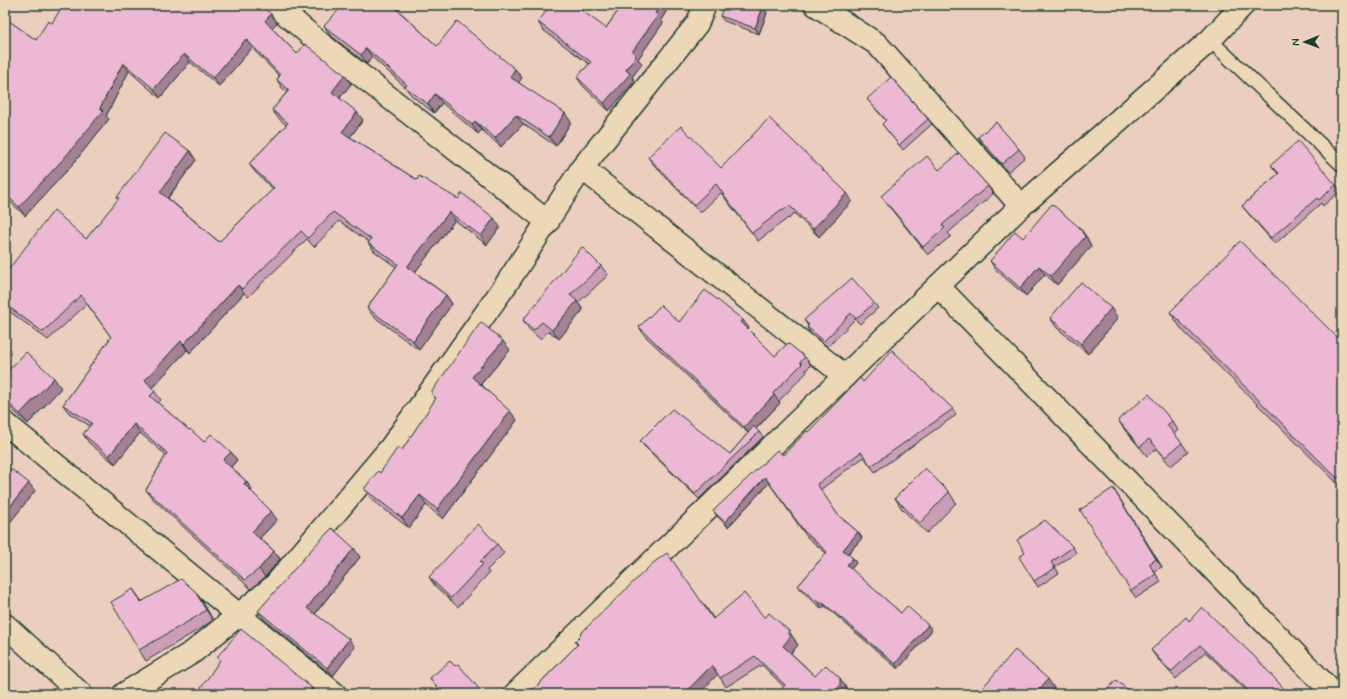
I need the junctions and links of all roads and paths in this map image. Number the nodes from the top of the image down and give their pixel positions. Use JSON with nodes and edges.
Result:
{"nodes":[{"id":1,"x":275,"y":5,"type":"edge"},
{"id":2,"x":705,"y":5,"type":"edge"},
{"id":3,"x":816,"y":5,"type":"edge"},
{"id":4,"x":1243,"y":5,"type":"edge"},
{"id":5,"x":1210,"y":40,"type":"junction"},
{"id":6,"x":1342,"y":165,"type":"edge"},
{"id":7,"x":582,"y":168,"type":"junction"},
{"id":8,"x":1021,"y":206,"type":"junction"},
{"id":9,"x":548,"y":222,"type":"junction"},
{"id":10,"x":938,"y":286,"type":"junction"},
{"id":11,"x":845,"y":376,"type":"junction"},
{"id":12,"x":5,"y":424,"type":"edge"},
{"id":13,"x":239,"y":614,"type":"junction"},
{"id":14,"x":5,"y":625,"type":"edge"},
{"id":15,"x":81,"y":694,"type":"edge"},
{"id":16,"x":124,"y":694,"type":"edge"},
{"id":17,"x":334,"y":694,"type":"edge"},
{"id":18,"x":515,"y":694,"type":"edge"},
{"id":19,"x":1334,"y":694,"type":"edge"}],
"edges":[{"from":1,"to":9,"type":"street"},
{"from":2,"to":7,"type":"street"},
{"from":3,"to":8,"type":"street"},
{"from":4,"to":5,"type":"street"},
{"from":5,"to":6,"type":"lane"},
{"from":5,"to":8,"type":"street"},
{"from":7,"to":9,"type":"street"},
{"from":7,"to":11,"type":"street"},
{"from":8,"to":10,"type":"street"},
{"from":9,"to":13,"type":"street"},
{"from":10,"to":11,"type":"street"},
{"from":10,"to":19,"type":"street"},
{"from":11,"to":18,"type":"street"},
{"from":12,"to":13,"type":"street"},
{"from":13,"to":16,"type":"street"},
{"from":13,"to":17,"type":"street"},
{"from":14,"to":15,"type":"street"}]}
